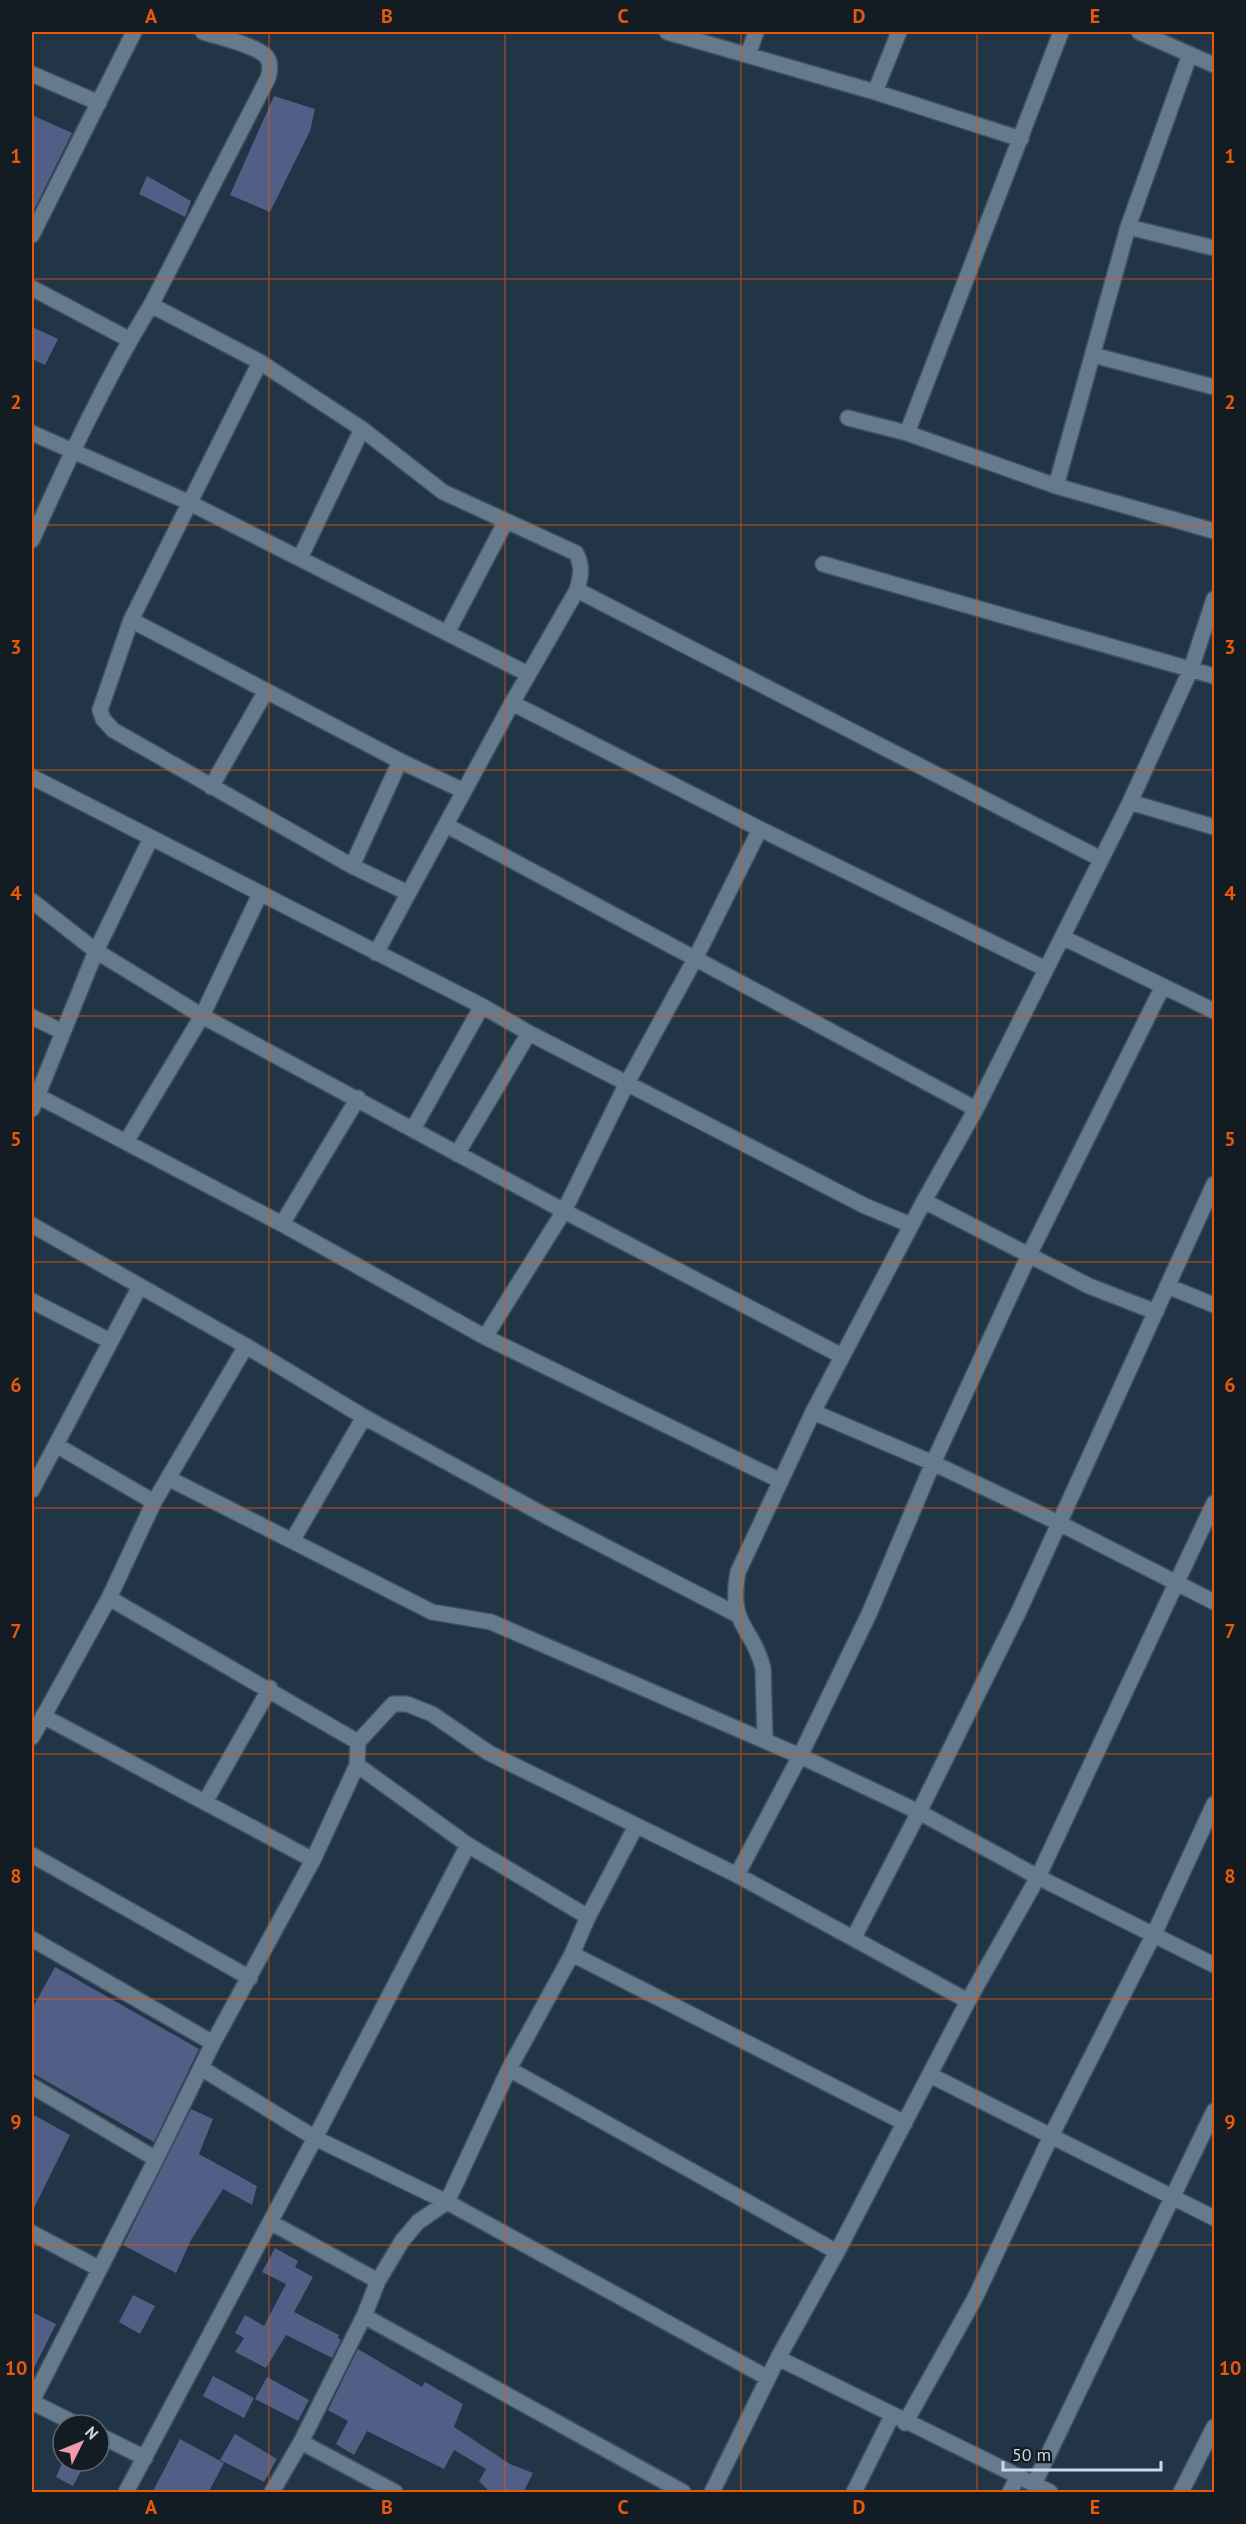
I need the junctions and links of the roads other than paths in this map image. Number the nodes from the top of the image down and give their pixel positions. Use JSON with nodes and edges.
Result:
{"nodes":[{"id":1,"x":134,"y":32,"type":"edge"},
{"id":2,"x":203,"y":32,"type":"edge"},
{"id":3,"x":667,"y":32,"type":"edge"},
{"id":4,"x":756,"y":32,"type":"edge"},
{"id":5,"x":898,"y":32,"type":"edge"},
{"id":6,"x":1061,"y":32,"type":"edge"},
{"id":7,"x":1139,"y":32,"type":"edge"},
{"id":8,"x":1190,"y":54,"type":"junction"},
{"id":9,"x":748,"y":55,"type":"junction"},
{"id":10,"x":1215,"y":64,"type":"edge"},
{"id":11,"x":32,"y":74,"type":"edge"},
{"id":12,"x":875,"y":93,"type":"junction"},
{"id":13,"x":99,"y":104,"type":"junction"},
{"id":14,"x":1021,"y":139,"type":"junction"},
{"id":15,"x":1128,"y":227,"type":"junction"},
{"id":16,"x":32,"y":235,"type":"edge"},
{"id":17,"x":1215,"y":248,"type":"edge"},
{"id":18,"x":32,"y":288,"type":"edge"},
{"id":19,"x":152,"y":305,"type":"junction"},
{"id":20,"x":130,"y":340,"type":"junction"},
{"id":21,"x":1093,"y":355,"type":"junction"},
{"id":22,"x":260,"y":362,"type":"junction"},
{"id":23,"x":1215,"y":387,"type":"edge"},
{"id":24,"x":848,"y":418,"type":"dead end"},
{"id":25,"x":362,"y":429,"type":"junction"},
{"id":26,"x":32,"y":433,"type":"edge"},
{"id":27,"x":907,"y":433,"type":"junction"},
{"id":28,"x":73,"y":449,"type":"junction"},
{"id":29,"x":1056,"y":486,"type":"junction"},
{"id":30,"x":188,"y":502,"type":"junction"},
{"id":31,"x":506,"y":521,"type":"junction"},
{"id":32,"x":1215,"y":531,"type":"edge"},
{"id":33,"x":32,"y":540,"type":"edge"},
{"id":34,"x":300,"y":558,"type":"junction"},
{"id":35,"x":823,"y":564,"type":"dead end"},
{"id":36,"x":577,"y":590,"type":"junction"},
{"id":37,"x":1215,"y":599,"type":"edge"},
{"id":38,"x":131,"y":620,"type":"junction"},
{"id":39,"x":447,"y":633,"type":"junction"},
{"id":40,"x":1191,"y":669,"type":"junction"},
{"id":41,"x":528,"y":674,"type":"junction"},
{"id":42,"x":1215,"y":676,"type":"edge"},
{"id":43,"x":266,"y":691,"type":"junction"},
{"id":44,"x":512,"y":703,"type":"junction"},
{"id":45,"x":400,"y":761,"type":"junction"},
{"id":46,"x":32,"y":777,"type":"edge"},
{"id":47,"x":211,"y":787,"type":"junction"},
{"id":48,"x":464,"y":791,"type":"junction"},
{"id":49,"x":1130,"y":802,"type":"junction"},
{"id":50,"x":446,"y":825,"type":"junction"},
{"id":51,"x":1215,"y":827,"type":"edge"},
{"id":52,"x":760,"y":829,"type":"junction"},
{"id":53,"x":151,"y":838,"type":"junction"},
{"id":54,"x":1101,"y":859,"type":"junction"},
{"id":55,"x":351,"y":866,"type":"junction"},
{"id":56,"x":408,"y":893,"type":"junction"},
{"id":57,"x":260,"y":894,"type":"junction"},
{"id":58,"x":32,"y":901,"type":"edge"},
{"id":59,"x":1062,"y":937,"type":"junction"},
{"id":60,"x":96,"y":951,"type":"junction"},
{"id":61,"x":376,"y":952,"type":"junction"},
{"id":62,"x":695,"y":959,"type":"junction"},
{"id":63,"x":1046,"y":969,"type":"junction"},
{"id":64,"x":1163,"y":986,"type":"junction"},
{"id":65,"x":482,"y":1006,"type":"junction"},
{"id":66,"x":1215,"y":1011,"type":"edge"},
{"id":67,"x":202,"y":1016,"type":"junction"},
{"id":68,"x":32,"y":1017,"type":"edge"},
{"id":69,"x":63,"y":1032,"type":"junction"},
{"id":70,"x":529,"y":1034,"type":"junction"},
{"id":71,"x":627,"y":1083,"type":"junction"},
{"id":72,"x":358,"y":1098,"type":"junction"},
{"id":73,"x":34,"y":1099,"type":"edge"},
{"id":74,"x":976,"y":1110,"type":"junction"},
{"id":75,"x":413,"y":1129,"type":"junction"},
{"id":76,"x":126,"y":1142,"type":"junction"},
{"id":77,"x":457,"y":1154,"type":"junction"},
{"id":78,"x":1215,"y":1184,"type":"edge"},
{"id":79,"x":924,"y":1201,"type":"junction"},
{"id":80,"x":564,"y":1211,"type":"junction"},
{"id":81,"x":282,"y":1224,"type":"junction"},
{"id":82,"x":32,"y":1225,"type":"edge"},
{"id":83,"x":911,"y":1225,"type":"junction"},
{"id":84,"x":1029,"y":1255,"type":"junction"},
{"id":85,"x":1167,"y":1286,"type":"junction"},
{"id":86,"x":139,"y":1288,"type":"junction"},
{"id":87,"x":32,"y":1301,"type":"edge"},
{"id":88,"x":1215,"y":1305,"type":"edge"},
{"id":89,"x":1156,"y":1312,"type":"junction"},
{"id":90,"x":485,"y":1337,"type":"junction"},
{"id":91,"x":110,"y":1341,"type":"junction"},
{"id":92,"x":246,"y":1346,"type":"junction"},
{"id":93,"x":842,"y":1356,"type":"junction"},
{"id":94,"x":813,"y":1412,"type":"junction"},
{"id":95,"x":364,"y":1417,"type":"junction"},
{"id":96,"x":57,"y":1445,"type":"junction"},
{"id":97,"x":933,"y":1464,"type":"junction"},
{"id":98,"x":168,"y":1478,"type":"junction"},
{"id":99,"x":781,"y":1481,"type":"junction"},
{"id":100,"x":32,"y":1490,"type":"edge"},
{"id":101,"x":154,"y":1502,"type":"junction"},
{"id":102,"x":1215,"y":1503,"type":"edge"},
{"id":103,"x":1059,"y":1524,"type":"junction"},
{"id":104,"x":292,"y":1541,"type":"junction"},
{"id":105,"x":1176,"y":1584,"type":"junction"},
{"id":106,"x":109,"y":1598,"type":"junction"},
{"id":107,"x":1215,"y":1602,"type":"edge"},
{"id":108,"x":736,"y":1614,"type":"junction"},
{"id":109,"x":270,"y":1688,"type":"junction"},
{"id":110,"x":44,"y":1716,"type":"junction"},
{"id":111,"x":32,"y":1737,"type":"edge"},
{"id":112,"x":765,"y":1740,"type":"junction"},
{"id":113,"x":358,"y":1742,"type":"junction"},
{"id":114,"x":800,"y":1756,"type":"junction"},
{"id":115,"x":357,"y":1765,"type":"junction"},
{"id":116,"x":205,"y":1802,"type":"junction"},
{"id":117,"x":1215,"y":1804,"type":"edge"},
{"id":118,"x":919,"y":1812,"type":"junction"},
{"id":119,"x":636,"y":1826,"type":"junction"},
{"id":120,"x":468,"y":1845,"type":"junction"},
{"id":121,"x":32,"y":1855,"type":"edge"},
{"id":122,"x":313,"y":1860,"type":"junction"},
{"id":123,"x":737,"y":1875,"type":"junction"},
{"id":124,"x":1038,"y":1877,"type":"junction"},
{"id":125,"x":588,"y":1917,"type":"junction"},
{"id":126,"x":1154,"y":1934,"type":"junction"},
{"id":127,"x":854,"y":1937,"type":"junction"},
{"id":128,"x":32,"y":1939,"type":"edge"},
{"id":129,"x":572,"y":1954,"type":"junction"},
{"id":130,"x":1215,"y":1965,"type":"edge"},
{"id":131,"x":250,"y":1978,"type":"junction"},
{"id":132,"x":968,"y":2001,"type":"junction"},
{"id":133,"x":213,"y":2043,"type":"junction"},
{"id":134,"x":201,"y":2068,"type":"junction"},
{"id":135,"x":509,"y":2069,"type":"junction"},
{"id":136,"x":930,"y":2075,"type":"junction"},
{"id":137,"x":32,"y":2086,"type":"edge"},
{"id":138,"x":1215,"y":2111,"type":"edge"},
{"id":139,"x":905,"y":2123,"type":"junction"},
{"id":140,"x":1051,"y":2136,"type":"junction"},
{"id":141,"x":315,"y":2138,"type":"junction"},
{"id":142,"x":156,"y":2159,"type":"junction"},
{"id":143,"x":1172,"y":2197,"type":"junction"},
{"id":144,"x":447,"y":2202,"type":"junction"},
{"id":145,"x":1215,"y":2218,"type":"edge"},
{"id":146,"x":270,"y":2222,"type":"junction"},
{"id":147,"x":32,"y":2233,"type":"edge"},
{"id":148,"x":837,"y":2252,"type":"junction"},
{"id":149,"x":98,"y":2268,"type":"junction"},
{"id":150,"x":378,"y":2281,"type":"junction"},
{"id":151,"x":364,"y":2316,"type":"junction"},
{"id":152,"x":778,"y":2358,"type":"junction"},
{"id":153,"x":768,"y":2378,"type":"junction"},
{"id":154,"x":32,"y":2401,"type":"edge"},
{"id":155,"x":55,"y":2413,"type":"edge"},
{"id":156,"x":899,"y":2420,"type":"junction"},
{"id":157,"x":1215,"y":2427,"type":"edge"},
{"id":158,"x":111,"y":2441,"type":"edge"},
{"id":159,"x":301,"y":2442,"type":"junction"},
{"id":160,"x":145,"y":2458,"type":"junction"},
{"id":161,"x":1018,"y":2476,"type":"junction"},
{"id":162,"x":1034,"y":2484,"type":"junction"},
{"id":163,"x":126,"y":2493,"type":"edge"},
{"id":164,"x":273,"y":2493,"type":"edge"},
{"id":165,"x":395,"y":2493,"type":"edge"},
{"id":166,"x":683,"y":2493,"type":"edge"},
{"id":167,"x":712,"y":2493,"type":"edge"},
{"id":168,"x":854,"y":2493,"type":"edge"},
{"id":169,"x":1010,"y":2493,"type":"edge"},
{"id":170,"x":1050,"y":2493,"type":"edge"},
{"id":171,"x":1181,"y":2493,"type":"edge"}],
"edges":[{"from":1,"to":13,"type":"street"},
{"from":2,"to":19,"type":"street"},
{"from":3,"to":9,"type":"street"},
{"from":4,"to":9,"type":"street"},
{"from":5,"to":12,"type":"street"},
{"from":6,"to":14,"type":"street"},
{"from":7,"to":8,"type":"street"},
{"from":8,"to":10,"type":"street"},
{"from":8,"to":15,"type":"street"},
{"from":9,"to":12,"type":"street"},
{"from":11,"to":13,"type":"street"},
{"from":12,"to":14,"type":"street"},
{"from":13,"to":16,"type":"street"},
{"from":14,"to":27,"type":"street"},
{"from":15,"to":17,"type":"street"},
{"from":15,"to":21,"type":"street"},
{"from":18,"to":20,"type":"street"},
{"from":19,"to":20,"type":"street"},
{"from":19,"to":22,"type":"street"},
{"from":20,"to":28,"type":"street"},
{"from":21,"to":23,"type":"street"},
{"from":21,"to":29,"type":"street"},
{"from":22,"to":25,"type":"street"},
{"from":22,"to":30,"type":"street"},
{"from":24,"to":27,"type":"street"},
{"from":25,"to":31,"type":"street"},
{"from":25,"to":34,"type":"street"},
{"from":26,"to":28,"type":"street"},
{"from":27,"to":29,"type":"street"},
{"from":28,"to":30,"type":"street"},
{"from":28,"to":33,"type":"street"},
{"from":29,"to":32,"type":"street"},
{"from":30,"to":34,"type":"street"},
{"from":30,"to":38,"type":"street"},
{"from":31,"to":36,"type":"street"},
{"from":31,"to":39,"type":"street"},
{"from":34,"to":39,"type":"street"},
{"from":35,"to":40,"type":"street"},
{"from":36,"to":41,"type":"street"},
{"from":36,"to":54,"type":"street"},
{"from":37,"to":40,"type":"street"},
{"from":38,"to":43,"type":"street"},
{"from":38,"to":47,"type":"street"},
{"from":39,"to":41,"type":"street"},
{"from":40,"to":42,"type":"street"},
{"from":40,"to":49,"type":"street"},
{"from":41,"to":44,"type":"street"},
{"from":43,"to":45,"type":"street"},
{"from":43,"to":47,"type":"street"},
{"from":44,"to":48,"type":"street"},
{"from":44,"to":52,"type":"street"},
{"from":45,"to":48,"type":"street"},
{"from":45,"to":55,"type":"street"},
{"from":46,"to":53,"type":"street"},
{"from":47,"to":55,"type":"street"},
{"from":48,"to":50,"type":"street"},
{"from":49,"to":51,"type":"street"},
{"from":49,"to":54,"type":"street"},
{"from":50,"to":56,"type":"street"},
{"from":50,"to":62,"type":"street"},
{"from":52,"to":62,"type":"street"},
{"from":52,"to":63,"type":"street"},
{"from":53,"to":57,"type":"street"},
{"from":53,"to":60,"type":"street"},
{"from":54,"to":59,"type":"street"},
{"from":55,"to":56,"type":"street"},
{"from":56,"to":61,"type":"street"},
{"from":57,"to":61,"type":"street"},
{"from":57,"to":67,"type":"street"},
{"from":58,"to":60,"type":"street"},
{"from":59,"to":63,"type":"street"},
{"from":59,"to":64,"type":"street"},
{"from":60,"to":67,"type":"street"},
{"from":60,"to":69,"type":"street"},
{"from":61,"to":65,"type":"street"},
{"from":62,"to":71,"type":"street"},
{"from":62,"to":74,"type":"street"},
{"from":63,"to":74,"type":"street"},
{"from":64,"to":66,"type":"street"},
{"from":64,"to":84,"type":"street"},
{"from":65,"to":70,"type":"street"},
{"from":65,"to":75,"type":"street"},
{"from":67,"to":72,"type":"street"},
{"from":67,"to":76,"type":"street"},
{"from":68,"to":69,"type":"street"},
{"from":69,"to":73,"type":"street"},
{"from":70,"to":71,"type":"street"},
{"from":70,"to":77,"type":"street"},
{"from":71,"to":80,"type":"street"},
{"from":71,"to":83,"type":"street"},
{"from":72,"to":75,"type":"street"},
{"from":72,"to":81,"type":"street"},
{"from":73,"to":76,"type":"street"},
{"from":74,"to":79,"type":"street"},
{"from":75,"to":77,"type":"street"},
{"from":76,"to":81,"type":"street"},
{"from":77,"to":80,"type":"street"},
{"from":78,"to":85,"type":"street"},
{"from":79,"to":83,"type":"street"},
{"from":79,"to":84,"type":"street"},
{"from":80,"to":90,"type":"street"},
{"from":80,"to":93,"type":"street"},
{"from":81,"to":90,"type":"street"},
{"from":82,"to":86,"type":"street"},
{"from":83,"to":93,"type":"street"},
{"from":84,"to":89,"type":"street"},
{"from":84,"to":97,"type":"street"},
{"from":85,"to":88,"type":"street"},
{"from":85,"to":89,"type":"street"},
{"from":86,"to":91,"type":"street"},
{"from":86,"to":92,"type":"street"},
{"from":87,"to":91,"type":"street"},
{"from":89,"to":103,"type":"street"},
{"from":90,"to":99,"type":"street"},
{"from":91,"to":96,"type":"street"},
{"from":92,"to":95,"type":"street"},
{"from":92,"to":98,"type":"street"},
{"from":93,"to":94,"type":"street"},
{"from":94,"to":97,"type":"street"},
{"from":94,"to":99,"type":"street"},
{"from":95,"to":104,"type":"street"},
{"from":95,"to":108,"type":"street"},
{"from":96,"to":100,"type":"street"},
{"from":96,"to":101,"type":"street"},
{"from":97,"to":103,"type":"street"},
{"from":97,"to":114,"type":"street"},
{"from":98,"to":101,"type":"street"},
{"from":98,"to":104,"type":"street"},
{"from":99,"to":108,"type":"street"},
{"from":101,"to":106,"type":"street"},
{"from":102,"to":105,"type":"street"},
{"from":103,"to":105,"type":"street"},
{"from":103,"to":118,"type":"street"},
{"from":104,"to":112,"type":"street"},
{"from":105,"to":107,"type":"street"},
{"from":105,"to":124,"type":"street"},
{"from":106,"to":109,"type":"street"},
{"from":106,"to":110,"type":"street"},
{"from":108,"to":112,"type":"street"},
{"from":109,"to":113,"type":"street"},
{"from":109,"to":116,"type":"street"},
{"from":110,"to":111,"type":"street"},
{"from":110,"to":116,"type":"street"},
{"from":112,"to":114,"type":"street"},
{"from":113,"to":115,"type":"street"},
{"from":113,"to":119,"type":"street"},
{"from":114,"to":118,"type":"street"},
{"from":114,"to":123,"type":"street"},
{"from":115,"to":120,"type":"street"},
{"from":115,"to":122,"type":"street"},
{"from":116,"to":122,"type":"street"},
{"from":117,"to":126,"type":"street"},
{"from":118,"to":124,"type":"street"},
{"from":118,"to":127,"type":"street"},
{"from":119,"to":123,"type":"street"},
{"from":119,"to":125,"type":"street"},
{"from":120,"to":125,"type":"street"},
{"from":120,"to":141,"type":"street"},
{"from":121,"to":131,"type":"street"},
{"from":122,"to":131,"type":"street"},
{"from":123,"to":127,"type":"street"},
{"from":124,"to":126,"type":"street"},
{"from":124,"to":132,"type":"street"},
{"from":125,"to":129,"type":"street"},
{"from":126,"to":130,"type":"street"},
{"from":126,"to":140,"type":"street"},
{"from":127,"to":132,"type":"street"},
{"from":128,"to":133,"type":"street"},
{"from":129,"to":135,"type":"street"},
{"from":129,"to":139,"type":"street"},
{"from":131,"to":133,"type":"street"},
{"from":132,"to":136,"type":"street"},
{"from":133,"to":134,"type":"street"},
{"from":134,"to":141,"type":"street"},
{"from":134,"to":142,"type":"street"},
{"from":135,"to":144,"type":"street"},
{"from":135,"to":148,"type":"street"},
{"from":136,"to":139,"type":"street"},
{"from":136,"to":140,"type":"street"},
{"from":137,"to":142,"type":"street"},
{"from":138,"to":143,"type":"street"},
{"from":139,"to":148,"type":"street"},
{"from":140,"to":143,"type":"street"},
{"from":140,"to":156,"type":"street"},
{"from":141,"to":144,"type":"street"},
{"from":141,"to":146,"type":"street"},
{"from":142,"to":149,"type":"street"},
{"from":143,"to":145,"type":"street"},
{"from":143,"to":162,"type":"street"},
{"from":144,"to":150,"type":"street"},
{"from":144,"to":153,"type":"street"},
{"from":146,"to":150,"type":"street"},
{"from":146,"to":160,"type":"street"},
{"from":147,"to":149,"type":"street"},
{"from":148,"to":152,"type":"street"},
{"from":149,"to":154,"type":"street"},
{"from":150,"to":151,"type":"street"},
{"from":151,"to":159,"type":"street"},
{"from":151,"to":166,"type":"street"},
{"from":152,"to":153,"type":"street"},
{"from":152,"to":156,"type":"street"},
{"from":153,"to":167,"type":"street"},
{"from":154,"to":155,"type":"street"},
{"from":156,"to":161,"type":"street"},
{"from":156,"to":168,"type":"street"},
{"from":157,"to":171,"type":"street"},
{"from":158,"to":160,"type":"street"},
{"from":159,"to":164,"type":"street"},
{"from":159,"to":165,"type":"street"},
{"from":160,"to":163,"type":"street"},
{"from":161,"to":162,"type":"street"},
{"from":161,"to":169,"type":"street"},
{"from":162,"to":170,"type":"street"}]}
